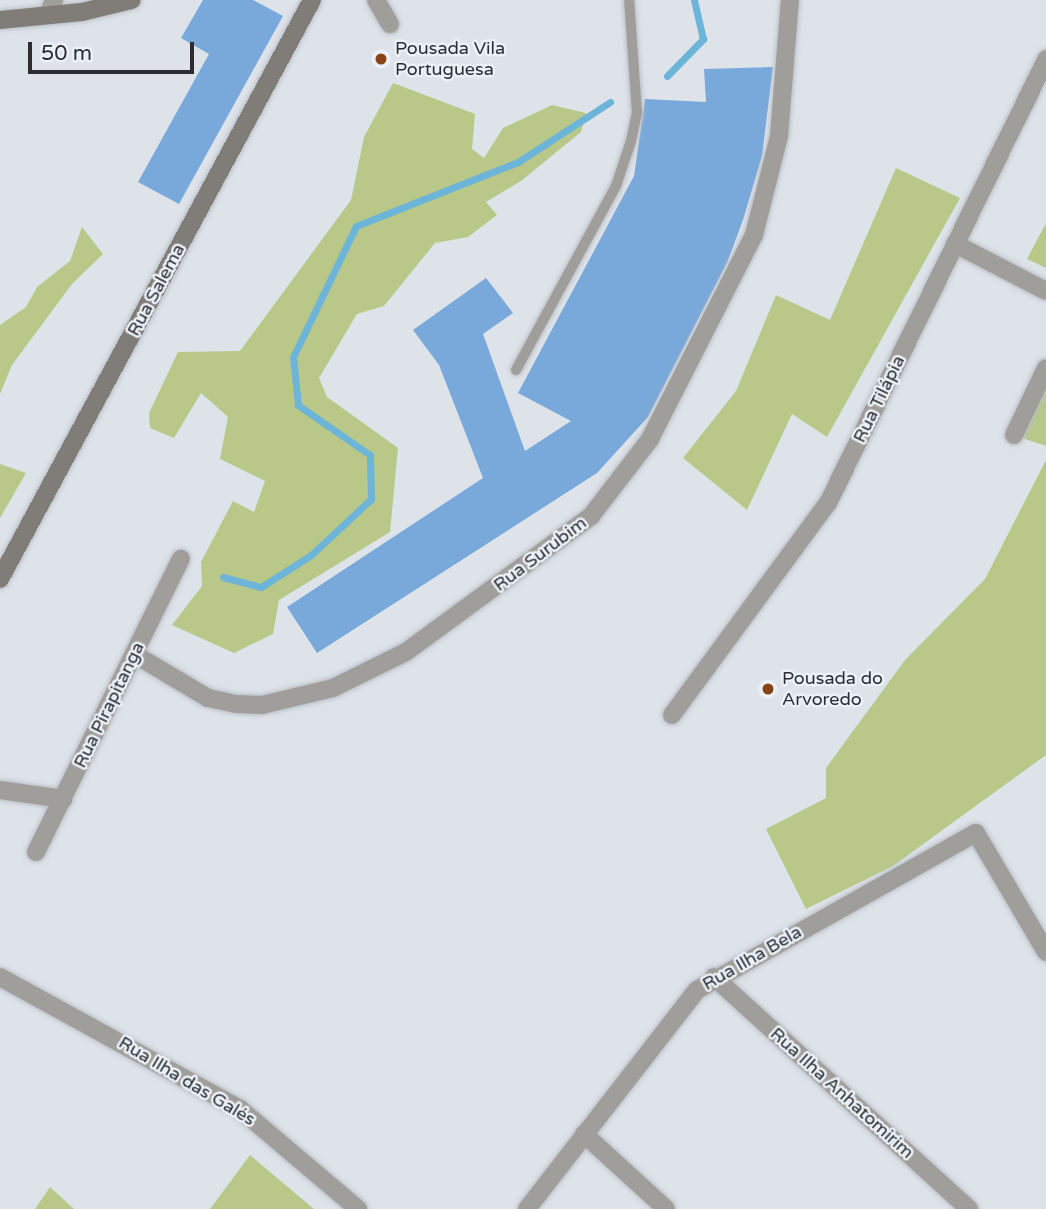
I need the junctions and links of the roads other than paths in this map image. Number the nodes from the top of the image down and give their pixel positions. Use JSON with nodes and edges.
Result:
{"nodes":[{"id":1,"x":132,"y":0,"type":"edge"},
{"id":2,"x":312,"y":0,"type":"edge"},
{"id":3,"x":376,"y":0,"type":"edge"},
{"id":4,"x":629,"y":0,"type":"edge"},
{"id":5,"x":790,"y":0,"type":"edge"},
{"id":6,"x":51,"y":8,"type":"edge"},
{"id":7,"x":0,"y":21,"type":"edge"},
{"id":8,"x":390,"y":24,"type":"dead end"},
{"id":9,"x":1046,"y":59,"type":"edge"},
{"id":10,"x":955,"y":244,"type":"junction"},
{"id":11,"x":1046,"y":291,"type":"edge"},
{"id":12,"x":1046,"y":368,"type":"edge"},
{"id":13,"x":516,"y":370,"type":"dead end"},
{"id":14,"x":1014,"y":435,"type":"dead end"},
{"id":15,"x":181,"y":559,"type":"dead end"},
{"id":16,"x":0,"y":579,"type":"edge"},
{"id":17,"x":134,"y":654,"type":"junction"},
{"id":18,"x":672,"y":715,"type":"dead end"},
{"id":19,"x":0,"y":790,"type":"edge"},
{"id":20,"x":63,"y":799,"type":"junction"},
{"id":21,"x":36,"y":852,"type":"dead end"},
{"id":22,"x":1046,"y":951,"type":"edge"},
{"id":23,"x":0,"y":977,"type":"edge"},
{"id":24,"x":714,"y":977,"type":"junction"},
{"id":25,"x":584,"y":1134,"type":"junction"},
{"id":26,"x":358,"y":1209,"type":"edge"},
{"id":27,"x":527,"y":1209,"type":"edge"},
{"id":28,"x":666,"y":1209,"type":"edge"},
{"id":29,"x":969,"y":1209,"type":"edge"}],
"edges":[{"from":1,"to":6,"type":"main road"},
{"from":2,"to":16,"type":"main road","name":"Rua Salema"},
{"from":3,"to":8,"type":"street"},
{"from":4,"to":13,"type":"lane"},
{"from":5,"to":17,"type":"street","name":"Rua Surubim"},
{"from":6,"to":7,"type":"main road"},
{"from":9,"to":10,"type":"street","name":"Rua Tilápia"},
{"from":10,"to":11,"type":"street"},
{"from":10,"to":18,"type":"street","name":"Rua Tilápia"},
{"from":12,"to":14,"type":"street"},
{"from":15,"to":17,"type":"street","name":"Rua Pirapitanga"},
{"from":17,"to":20,"type":"street","name":"Rua Pirapitanga"},
{"from":19,"to":20,"type":"street"},
{"from":20,"to":21,"type":"street","name":"Rua Pirapitanga"},
{"from":22,"to":24,"type":"street","name":"Rua Ilha Bela"},
{"from":23,"to":26,"type":"street","name":"Rua Ilha das Galés"},
{"from":24,"to":25,"type":"street","name":"Rua Ilha Bela"},
{"from":24,"to":29,"type":"street","name":"Rua Ilha Anhatomirim"},
{"from":25,"to":27,"type":"street","name":"Rua Ilha Bela"},
{"from":25,"to":28,"type":"street"}]}
